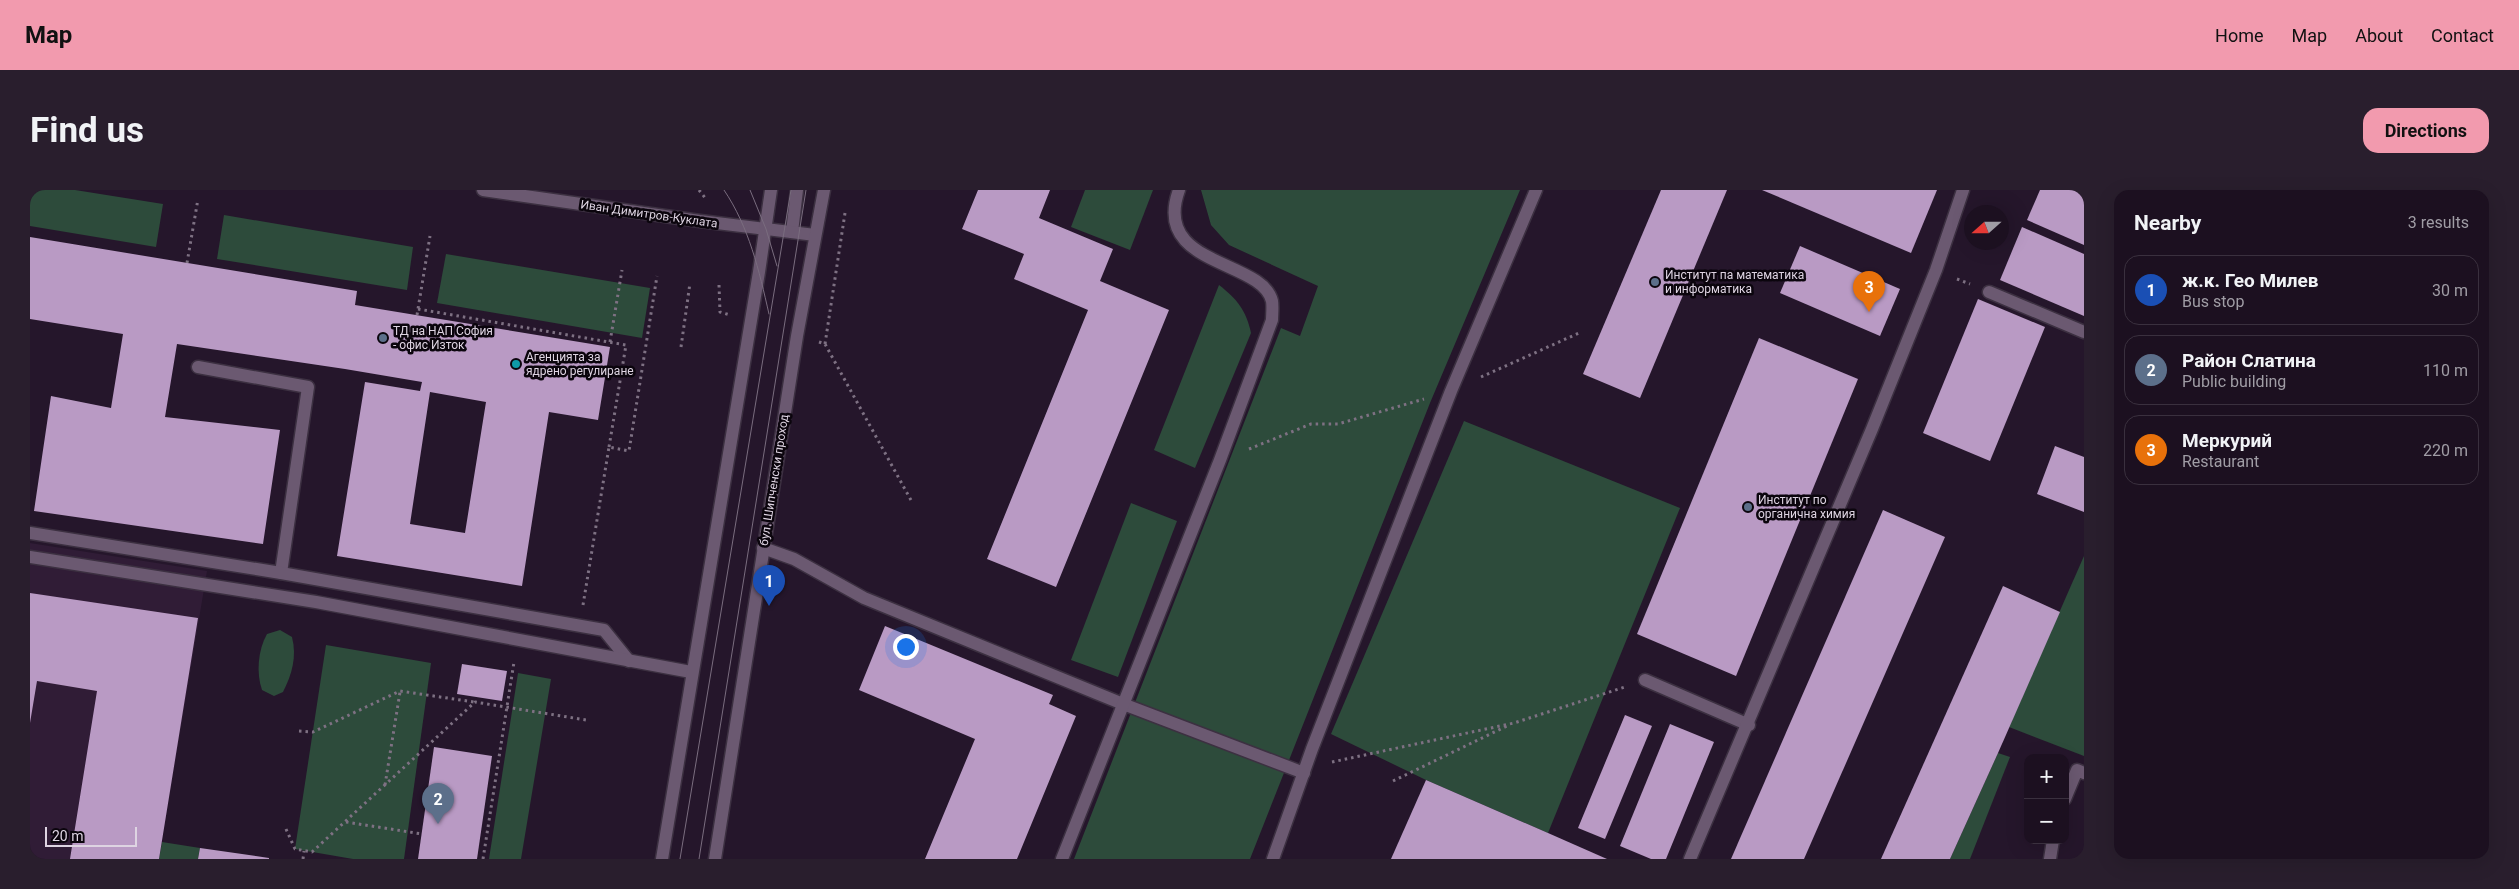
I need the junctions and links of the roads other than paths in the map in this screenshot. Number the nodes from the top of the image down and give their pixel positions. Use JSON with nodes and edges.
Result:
{"nodes":[{"id":1,"x":483,"y":190,"type":"edge"},
{"id":2,"x":770,"y":190,"type":"edge"},
{"id":3,"x":798,"y":190,"type":"edge"},
{"id":4,"x":824,"y":190,"type":"edge"},
{"id":5,"x":1179,"y":190,"type":"edge"},
{"id":6,"x":1536,"y":190,"type":"edge"},
{"id":7,"x":1963,"y":190,"type":"edge"},
{"id":8,"x":766,"y":229,"type":"junction"},
{"id":9,"x":792,"y":232,"type":"junction"},
{"id":10,"x":816,"y":235,"type":"junction"},
{"id":11,"x":1989,"y":292,"type":"road end"},
{"id":12,"x":2084,"y":332,"type":"edge"},
{"id":13,"x":198,"y":367,"type":"dead end"},
{"id":14,"x":30,"y":533,"type":"edge"},
{"id":15,"x":763,"y":548,"type":"junction"},
{"id":16,"x":30,"y":556,"type":"edge"},
{"id":17,"x":281,"y":573,"type":"junction"},
{"id":18,"x":629,"y":661,"type":"junction"},
{"id":19,"x":691,"y":672,"type":"junction"},
{"id":20,"x":1645,"y":680,"type":"road end"},
{"id":21,"x":1123,"y":704,"type":"junction"},
{"id":22,"x":1749,"y":725,"type":"junction"},
{"id":23,"x":1304,"y":773,"type":"junction"},
{"id":24,"x":2084,"y":773,"type":"edge"},
{"id":25,"x":2069,"y":789,"type":"edge"},
{"id":26,"x":2052,"y":844,"type":"edge"},
{"id":27,"x":662,"y":859,"type":"edge"},
{"id":28,"x":715,"y":859,"type":"edge"},
{"id":29,"x":1062,"y":859,"type":"edge"},
{"id":30,"x":1273,"y":859,"type":"edge"},
{"id":31,"x":1690,"y":859,"type":"edge"},
{"id":32,"x":2050,"y":859,"type":"edge"}],
"edges":[{"from":1,"to":8,"type":"main road","name":"Иван Димитров-Куклата"},
{"from":2,"to":8,"type":"main road"},
{"from":3,"to":9,"type":"main road"},
{"from":4,"to":10,"type":"main road","name":"бул. Шипченски проход"},
{"from":5,"to":21,"type":"main road"},
{"from":6,"to":23,"type":"main road"},
{"from":7,"to":22,"type":"main road"},
{"from":8,"to":9,"type":"main road","name":"Иван Димитров-Куклата"},
{"from":8,"to":19,"type":"main road"},
{"from":9,"to":10,"type":"main road","name":"Иван Димитров-Куклата"},
{"from":10,"to":15,"type":"main road","name":"бул. Шипченски проход"},
{"from":11,"to":12,"type":"main road"},
{"from":13,"to":17,"type":"main road"},
{"from":14,"to":17,"type":"main road"},
{"from":15,"to":21,"type":"main road"},
{"from":15,"to":28,"type":"main road","name":"бул. Шипченски проход"},
{"from":16,"to":18,"type":"main road"},
{"from":17,"to":18,"type":"main road"},
{"from":18,"to":19,"type":"main road"},
{"from":19,"to":27,"type":"main road"},
{"from":20,"to":22,"type":"main road"},
{"from":21,"to":23,"type":"main road"},
{"from":21,"to":29,"type":"main road"},
{"from":22,"to":31,"type":"main road"},
{"from":23,"to":30,"type":"main road"},
{"from":24,"to":25,"type":"main road"},
{"from":26,"to":32,"type":"main road"}]}
